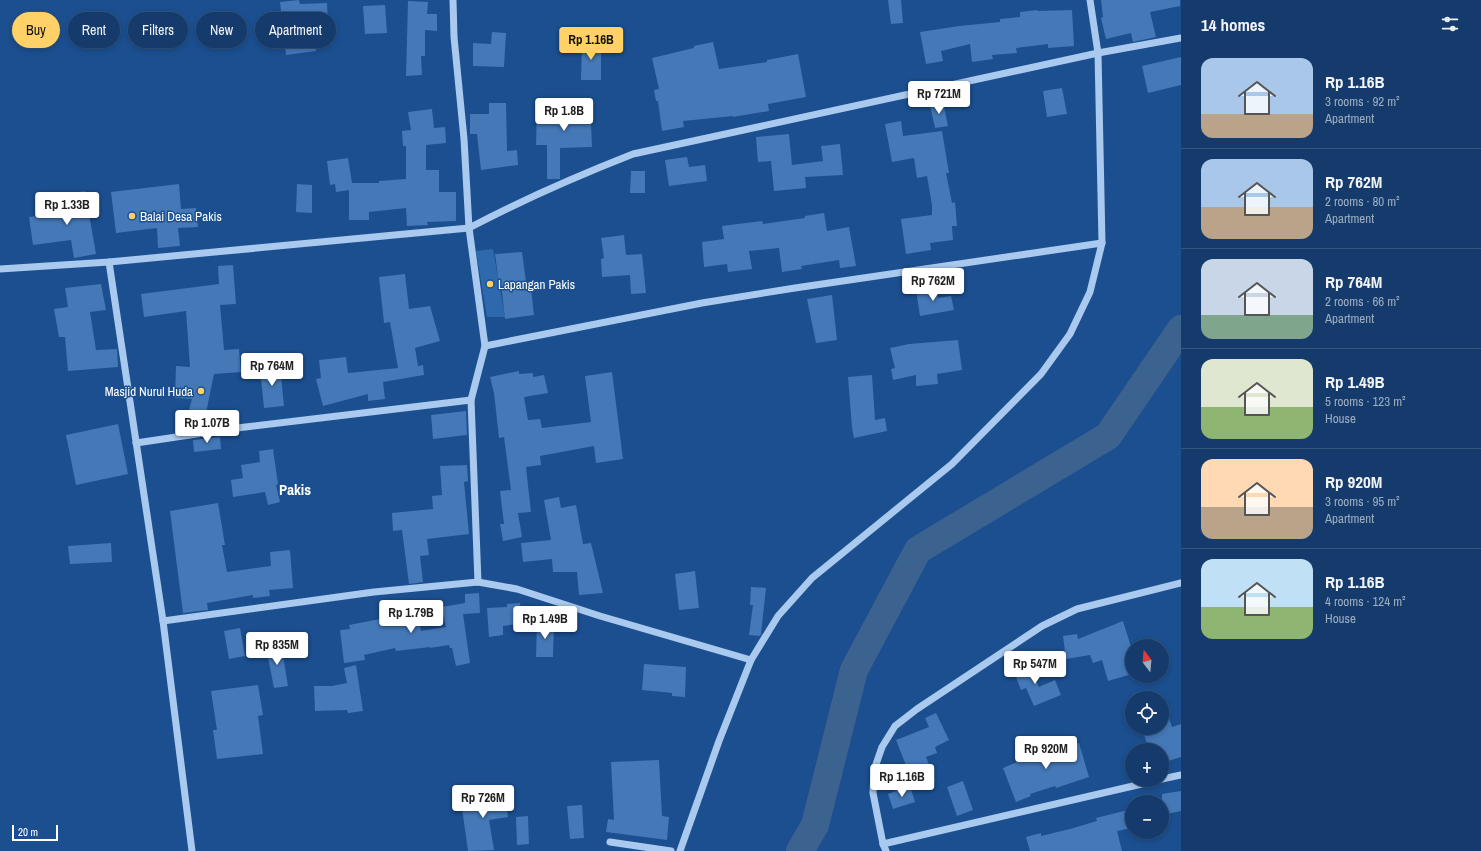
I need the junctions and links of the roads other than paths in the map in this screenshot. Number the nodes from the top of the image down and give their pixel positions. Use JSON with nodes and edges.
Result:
{"nodes":[{"id":1,"x":453,"y":0,"type":"edge"},
{"id":2,"x":1090,"y":0,"type":"edge"},
{"id":3,"x":1181,"y":38,"type":"edge"},
{"id":4,"x":1098,"y":53,"type":"junction"},
{"id":5,"x":469,"y":228,"type":"junction"},
{"id":6,"x":1102,"y":243,"type":"junction"},
{"id":7,"x":109,"y":262,"type":"junction"},
{"id":8,"x":0,"y":269,"type":"edge"},
{"id":9,"x":485,"y":346,"type":"junction"},
{"id":10,"x":471,"y":400,"type":"junction"},
{"id":11,"x":136,"y":443,"type":"junction"},
{"id":12,"x":478,"y":582,"type":"junction"},
{"id":13,"x":1181,"y":583,"type":"edge"},
{"id":14,"x":164,"y":621,"type":"junction"},
{"id":15,"x":751,"y":660,"type":"junction"},
{"id":16,"x":1181,"y":775,"type":"edge"},
{"id":17,"x":1169,"y":778,"type":"edge"},
{"id":18,"x":1132,"y":787,"type":"edge"},
{"id":19,"x":610,"y":842,"type":"dead end"},
{"id":20,"x":884,"y":847,"type":"edge"},
{"id":21,"x":192,"y":851,"type":"edge"},
{"id":22,"x":671,"y":851,"type":"edge"},
{"id":23,"x":680,"y":851,"type":"edge"}],
"edges":[{"from":1,"to":5,"type":"street"},
{"from":2,"to":4,"type":"street"},
{"from":3,"to":4,"type":"street"},
{"from":4,"to":5,"type":"street"},
{"from":4,"to":6,"type":"street"},
{"from":5,"to":7,"type":"street"},
{"from":5,"to":9,"type":"street"},
{"from":6,"to":9,"type":"street"},
{"from":6,"to":15,"type":"street"},
{"from":7,"to":8,"type":"street"},
{"from":7,"to":11,"type":"street"},
{"from":9,"to":10,"type":"street"},
{"from":10,"to":11,"type":"street"},
{"from":10,"to":12,"type":"street"},
{"from":11,"to":14,"type":"street"},
{"from":12,"to":14,"type":"street"},
{"from":12,"to":15,"type":"street"},
{"from":13,"to":20,"type":"street"},
{"from":14,"to":21,"type":"street"},
{"from":15,"to":23,"type":"street"},
{"from":16,"to":17,"type":"street"},
{"from":18,"to":20,"type":"street"},
{"from":19,"to":22,"type":"street"}]}
